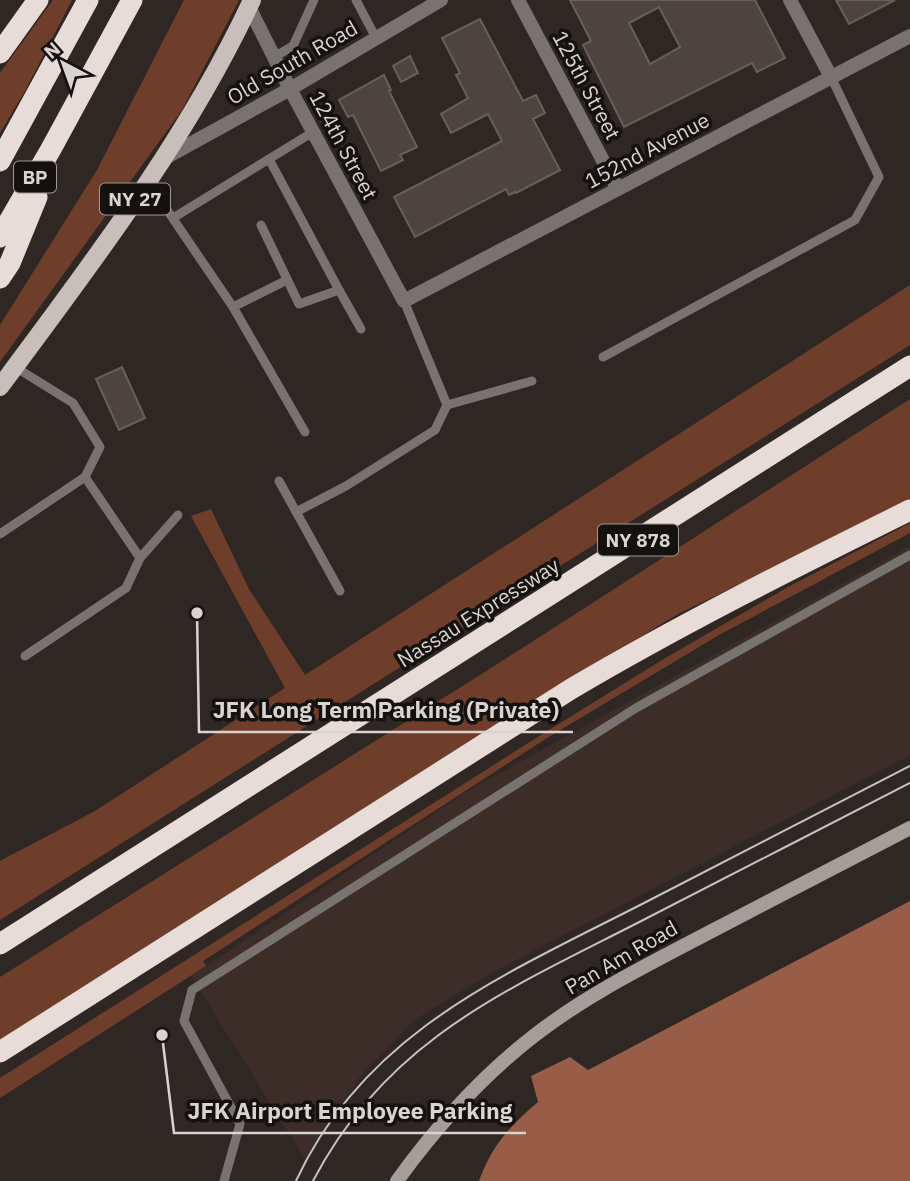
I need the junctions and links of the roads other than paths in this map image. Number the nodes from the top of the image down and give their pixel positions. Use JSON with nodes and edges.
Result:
{"nodes":[{"id":1,"x":38,"y":0,"type":"edge"},
{"id":2,"x":88,"y":0,"type":"edge"},
{"id":3,"x":132,"y":0,"type":"edge"},
{"id":4,"x":314,"y":0,"type":"edge"},
{"id":5,"x":356,"y":0,"type":"edge"},
{"id":6,"x":441,"y":0,"type":"edge"},
{"id":7,"x":518,"y":0,"type":"edge"},
{"id":8,"x":790,"y":0,"type":"edge"},
{"id":9,"x":250,"y":4,"type":"edge"},
{"id":10,"x":910,"y":36,"type":"edge"},
{"id":11,"x":376,"y":38,"type":"junction"},
{"id":12,"x":0,"y":53,"type":"edge"},
{"id":13,"x":274,"y":57,"type":"junction"},
{"id":14,"x":831,"y":77,"type":"junction"},
{"id":15,"x":290,"y":89,"type":"junction"},
{"id":16,"x":69,"y":116,"type":"junction"},
{"id":17,"x":313,"y":132,"type":"junction"},
{"id":18,"x":162,"y":159,"type":"junction"},
{"id":19,"x":269,"y":159,"type":"junction"},
{"id":20,"x":0,"y":161,"type":"edge"},
{"id":21,"x":141,"y":189,"type":"junction"},
{"id":22,"x":618,"y":189,"type":"junction"},
{"id":23,"x":173,"y":218,"type":"junction"},
{"id":24,"x":261,"y":225,"type":"dead end"},
{"id":25,"x":0,"y":237,"type":"edge"},
{"id":26,"x":0,"y":278,"type":"edge"},
{"id":27,"x":287,"y":280,"type":"junction"},
{"id":28,"x":339,"y":290,"type":"junction"},
{"id":29,"x":404,"y":301,"type":"junction"},
{"id":30,"x":233,"y":307,"type":"junction"},
{"id":31,"x":361,"y":328,"type":"dead end"},
{"id":32,"x":603,"y":357,"type":"dead end"},
{"id":33,"x":910,"y":366,"type":"edge"},
{"id":34,"x":15,"y":367,"type":"junction"},
{"id":35,"x":533,"y":381,"type":"dead end"},
{"id":36,"x":0,"y":387,"type":"edge"},
{"id":37,"x":447,"y":405,"type":"junction"},
{"id":38,"x":305,"y":432,"type":"dead end"},
{"id":39,"x":85,"y":477,"type":"junction"},
{"id":40,"x":279,"y":481,"type":"dead end"},
{"id":41,"x":910,"y":510,"type":"edge"},
{"id":42,"x":296,"y":512,"type":"junction"},
{"id":43,"x":178,"y":515,"type":"dead end"},
{"id":44,"x":0,"y":534,"type":"edge"},
{"id":45,"x":910,"y":555,"type":"edge"},
{"id":46,"x":140,"y":558,"type":"junction"},
{"id":47,"x":340,"y":591,"type":"dead end"},
{"id":48,"x":25,"y":656,"type":"dead end"},
{"id":49,"x":910,"y":828,"type":"edge"},
{"id":50,"x":0,"y":944,"type":"edge"},
{"id":51,"x":0,"y":1052,"type":"edge"},
{"id":52,"x":224,"y":1181,"type":"edge"},
{"id":53,"x":397,"y":1181,"type":"edge"}],
"edges":[{"from":1,"to":12,"type":"highway"},
{"from":2,"to":20,"type":"highway","number":"BP"},
{"from":3,"to":16,"type":"highway","number":"BP"},
{"from":4,"to":13,"type":"lane"},
{"from":5,"to":11,"type":"lane"},
{"from":6,"to":11,"type":"street","name":"Old South Road"},
{"from":7,"to":22,"type":"street","name":"125th Street"},
{"from":8,"to":14,"type":"street"},
{"from":9,"to":13,"type":"street","name":"124th Street"},
{"from":9,"to":18,"type":"main road","number":"NY 27"},
{"from":10,"to":14,"type":"street","name":"152nd Avenue"},
{"from":11,"to":15,"type":"street","name":"Old South Road"},
{"from":13,"to":15,"type":"street","name":"124th Street"},
{"from":14,"to":22,"type":"street","name":"152nd Avenue"},
{"from":14,"to":32,"type":"lane"},
{"from":15,"to":17,"type":"street","name":"124th Street"},
{"from":15,"to":18,"type":"street","name":"Old South Road"},
{"from":16,"to":25,"type":"highway","number":"BP"},
{"from":16,"to":26,"type":"highway"},
{"from":17,"to":19,"type":"lane"},
{"from":17,"to":29,"type":"street","name":"124th Street"},
{"from":18,"to":21,"type":"main road","number":"NY 27"},
{"from":19,"to":23,"type":"lane"},
{"from":19,"to":28,"type":"lane"},
{"from":21,"to":23,"type":"lane"},
{"from":21,"to":34,"type":"main road","number":"NY 27"},
{"from":22,"to":29,"type":"street","name":"152nd Avenue"},
{"from":23,"to":30,"type":"lane"},
{"from":24,"to":27,"type":"lane"},
{"from":27,"to":28,"type":"lane"},
{"from":27,"to":30,"type":"lane"},
{"from":28,"to":31,"type":"lane"},
{"from":29,"to":37,"type":"lane"},
{"from":30,"to":38,"type":"lane"},
{"from":33,"to":50,"type":"highway","name":"Nassau Expressway","number":"NY 878"},
{"from":34,"to":36,"type":"main road","number":"NY 27"},
{"from":34,"to":39,"type":"lane"},
{"from":35,"to":37,"type":"lane"},
{"from":37,"to":42,"type":"lane"},
{"from":39,"to":44,"type":"lane"},
{"from":39,"to":46,"type":"lane"},
{"from":40,"to":42,"type":"lane"},
{"from":41,"to":51,"type":"highway"},
{"from":42,"to":47,"type":"lane"},
{"from":43,"to":46,"type":"lane"},
{"from":45,"to":52,"type":"lane"},
{"from":46,"to":48,"type":"lane"},
{"from":49,"to":53,"type":"street","name":"Pan Am Road"}]}
